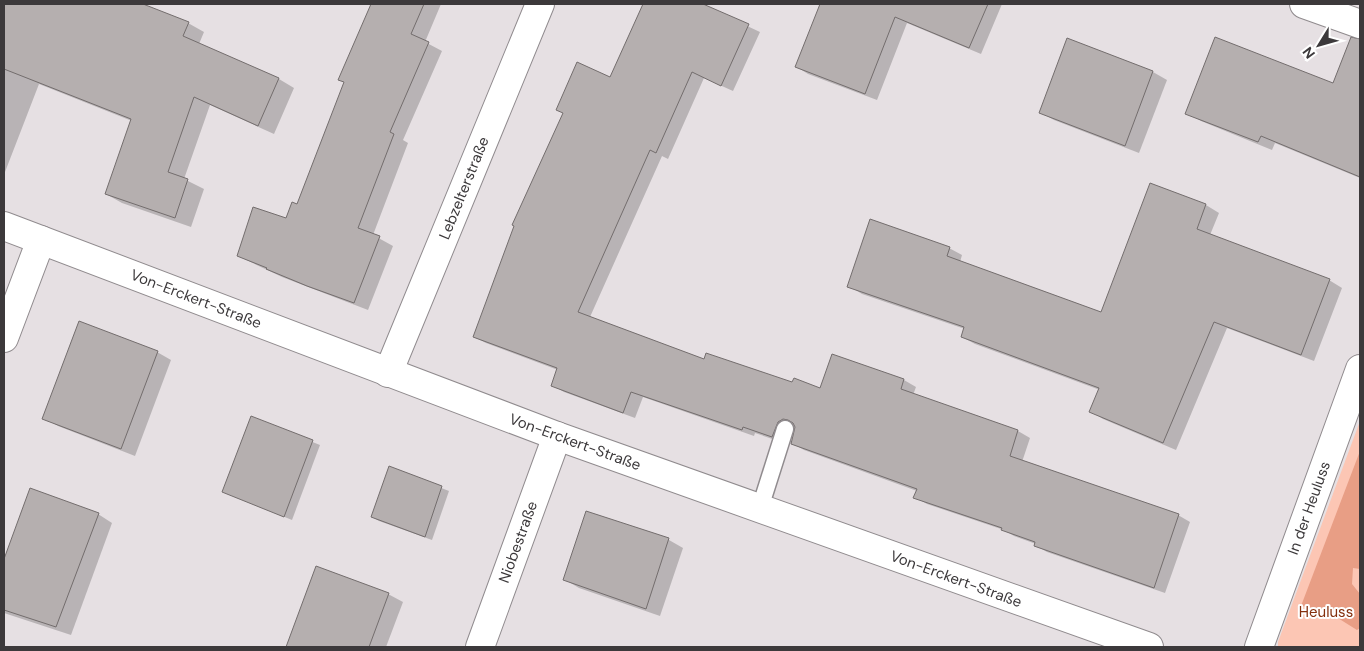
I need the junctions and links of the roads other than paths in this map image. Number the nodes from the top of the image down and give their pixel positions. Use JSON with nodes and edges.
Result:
{"nodes":[{"id":1,"x":540,"y":4,"type":"edge"},
{"id":2,"x":1304,"y":4,"type":"edge"},
{"id":3,"x":1360,"y":24,"type":"edge"},
{"id":4,"x":4,"y":226,"type":"edge"},
{"id":5,"x":41,"y":240,"type":"junction"},
{"id":6,"x":4,"y":338,"type":"edge"},
{"id":7,"x":1360,"y":369,"type":"edge"},
{"id":8,"x":388,"y":373,"type":"junction"},
{"id":9,"x":785,"y":429,"type":"dead end"},
{"id":10,"x":557,"y":436,"type":"junction"},
{"id":11,"x":760,"y":508,"type":"junction"},
{"id":12,"x":480,"y":647,"type":"edge"},
{"id":13,"x":1149,"y":647,"type":"edge"},
{"id":14,"x":1259,"y":647,"type":"edge"}],
"edges":[{"from":1,"to":8,"type":"street","name":"Lebzelterstraße"},
{"from":2,"to":3,"type":"street"},
{"from":4,"to":5,"type":"street","name":"Von-Erckert-Straße"},
{"from":5,"to":6,"type":"street"},
{"from":5,"to":8,"type":"street","name":"Von-Erckert-Straße"},
{"from":7,"to":14,"type":"street","name":"In der Heuluss"},
{"from":8,"to":10,"type":"street","name":"Von-Erckert-Straße"},
{"from":9,"to":11,"type":"lane"},
{"from":10,"to":11,"type":"street","name":"Von-Erckert-Straße"},
{"from":10,"to":12,"type":"street","name":"Niobestraße"},
{"from":11,"to":13,"type":"street","name":"Von-Erckert-Straße"}]}
